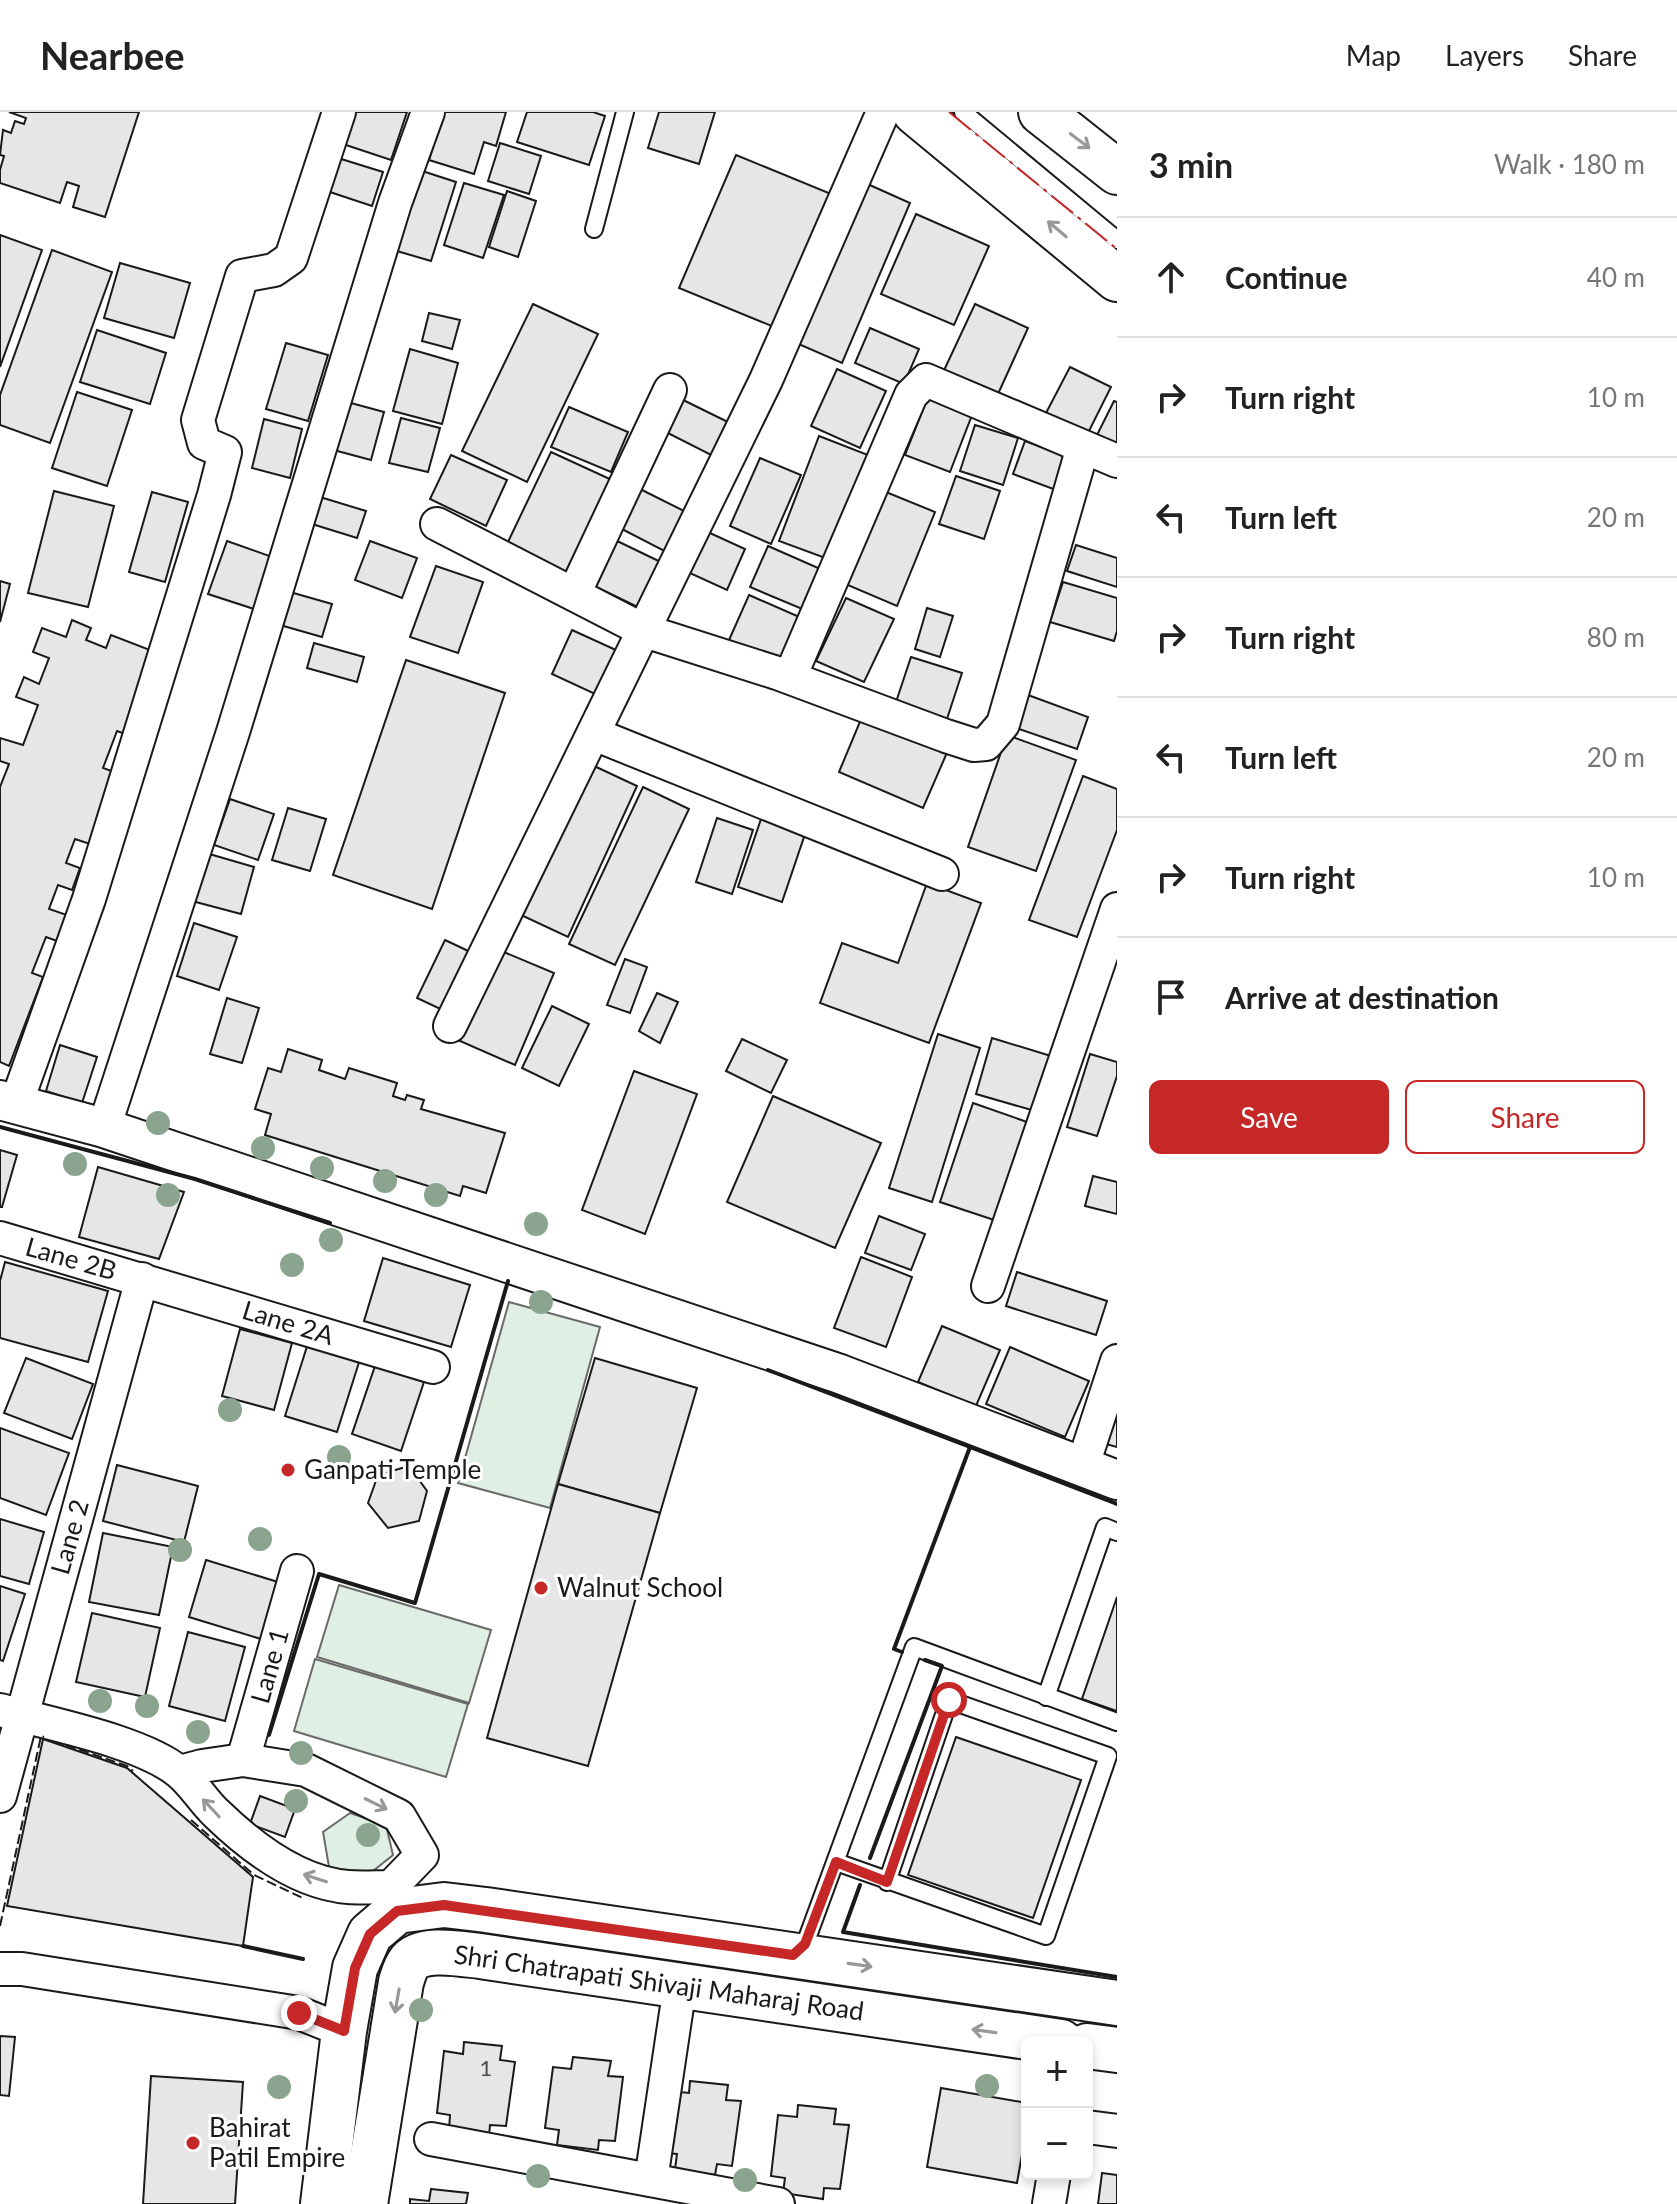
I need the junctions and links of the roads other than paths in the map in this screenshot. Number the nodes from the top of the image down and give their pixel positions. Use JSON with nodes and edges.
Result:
{"nodes":[{"id":1,"x":339,"y":112,"type":"edge"},
{"id":2,"x":428,"y":112,"type":"edge"},
{"id":3,"x":625,"y":112,"type":"edge"},
{"id":4,"x":883,"y":112,"type":"edge"},
{"id":5,"x":915,"y":112,"type":"edge"},
{"id":6,"x":963,"y":112,"type":"edge"},
{"id":7,"x":1041,"y":112,"type":"edge"},
{"id":8,"x":1117,"y":172,"type":"edge"},
{"id":9,"x":594,"y":229,"type":"dead end"},
{"id":10,"x":1117,"y":240,"type":"edge"},
{"id":11,"x":1117,"y":279,"type":"edge"},
{"id":12,"x":670,"y":390,"type":"dead end"},
{"id":13,"x":1083,"y":447,"type":"junction"},
{"id":14,"x":1117,"y":461,"type":"edge"},
{"id":15,"x":437,"y":524,"type":"dead end"},
{"id":16,"x":574,"y":594,"type":"junction"},
{"id":17,"x":645,"y":631,"type":"junction"},
{"id":18,"x":790,"y":677,"type":"junction"},
{"id":19,"x":594,"y":734,"type":"junction"},
{"id":20,"x":942,"y":874,"type":"dead end"},
{"id":21,"x":1117,"y":909,"type":"edge"},
{"id":22,"x":450,"y":1026,"type":"dead end"},
{"id":23,"x":8,"y":1102,"type":"edge"},
{"id":24,"x":104,"y":1128,"type":"junction"},
{"id":25,"x":0,"y":1238,"type":"edge"},
{"id":26,"x":142,"y":1279,"type":"junction"},
{"id":27,"x":988,"y":1286,"type":"dead end"},
{"id":28,"x":1117,"y":1361,"type":"edge"},
{"id":29,"x":433,"y":1367,"type":"dead end"},
{"id":30,"x":1100,"y":1474,"type":"edge"},
{"id":31,"x":1117,"y":1532,"type":"edge"},
{"id":32,"x":297,"y":1571,"type":"dead end"},
{"id":33,"x":1046,"y":1697,"type":"junction"},
{"id":34,"x":10,"y":1713,"type":"edge"},
{"id":35,"x":1117,"y":1722,"type":"edge"},
{"id":36,"x":243,"y":1760,"type":"junction"},
{"id":37,"x":180,"y":1772,"type":"junction"},
{"id":38,"x":0,"y":1796,"type":"edge"},
{"id":39,"x":836,"y":1862,"type":"junction"},
{"id":40,"x":887,"y":1882,"type":"junction"},
{"id":41,"x":394,"y":1899,"type":"junction"},
{"id":42,"x":416,"y":1955,"type":"junction"},
{"id":43,"x":793,"y":1955,"type":"junction"},
{"id":44,"x":0,"y":1969,"type":"edge"},
{"id":45,"x":680,"y":1986,"type":"junction"},
{"id":46,"x":1117,"y":2003,"type":"edge"},
{"id":47,"x":344,"y":2031,"type":"junction"},
{"id":48,"x":1021,"y":2036,"type":"edge"},
{"id":49,"x":1093,"y":2047,"type":"edge"},
{"id":50,"x":1117,"y":2050,"type":"edge"},
{"id":51,"x":1093,"y":2128,"type":"edge"},
{"id":52,"x":1117,"y":2131,"type":"edge"},
{"id":53,"x":431,"y":2139,"type":"dead end"},
{"id":54,"x":651,"y":2180,"type":"junction"},
{"id":55,"x":1053,"y":2180,"type":"edge"},
{"id":56,"x":323,"y":2204,"type":"edge"},
{"id":57,"x":365,"y":2204,"type":"edge"},
{"id":58,"x":778,"y":2204,"type":"edge"},
{"id":59,"x":1049,"y":2204,"type":"edge"}],
"edges":[{"from":1,"to":23,"type":"street"},
{"from":2,"to":24,"type":"street"},
{"from":3,"to":9,"type":"lane"},
{"from":4,"to":17,"type":"street"},
{"from":11,"to":5,"type":"main road","one_way":true},
{"from":6,"to":10,"type":"lane"},
{"from":7,"to":8,"type":"main road","one_way":true},
{"from":12,"to":16,"type":"street"},
{"from":13,"to":14,"type":"street"},
{"from":13,"to":18,"type":"street"},
{"from":13,"to":18,"type":"street"},
{"from":15,"to":16,"type":"street"},
{"from":16,"to":17,"type":"street"},
{"from":17,"to":18,"type":"street"},
{"from":17,"to":19,"type":"street"},
{"from":19,"to":20,"type":"street"},
{"from":19,"to":22,"type":"street"},
{"from":21,"to":27,"type":"street"},
{"from":23,"to":24,"type":"street"},
{"from":24,"to":30,"type":"street"},
{"from":25,"to":26,"type":"street","name":"Lane 2B"},
{"from":26,"to":29,"type":"street","name":"Lane 2A"},
{"from":26,"to":34,"type":"street","name":"Lane 2"},
{"from":28,"to":30,"type":"street"},
{"from":31,"to":33,"type":"lane"},
{"from":32,"to":36,"type":"street","name":"Lane 1"},
{"from":33,"to":35,"type":"lane"},
{"from":33,"to":39,"type":"lane"},
{"from":34,"to":37,"type":"street"},
{"from":34,"to":38,"type":"street","name":"Lane 2"},
{"from":36,"to":37,"type":"street"},
{"from":36,"to":41,"type":"street","one_way":true},
{"from":41,"to":37,"type":"street","one_way":true},
{"from":39,"to":40,"type":"lane"},
{"from":39,"to":43,"type":"lane"},
{"from":40,"to":40,"type":"lane"},
{"from":41,"to":42,"type":"street"},
{"from":41,"to":43,"type":"main road","name":"Shri Chatrapati Shivaji Maharaj Road"},
{"from":41,"to":47,"type":"main road"},
{"from":42,"to":45,"type":"main road","name":"Shri Chatrapati Shivaji Maharaj Road"},
{"from":42,"to":57,"type":"main road","name":"Shri Chatrapati Shivaji Maharaj Road","one_way":true},
{"from":43,"to":46,"type":"main road","name":"Shri Chatrapati Shivaji Maharaj Road","one_way":true},
{"from":44,"to":47,"type":"street"},
{"from":48,"to":45,"type":"main road","name":"Shri Chatrapati Shivaji Maharaj Road","one_way":true},
{"from":45,"to":54,"type":"street"},
{"from":47,"to":56,"type":"main road"},
{"from":49,"to":50,"type":"main road"},
{"from":51,"to":52,"type":"street"},
{"from":53,"to":54,"type":"street"},
{"from":54,"to":58,"type":"street"},
{"from":55,"to":59,"type":"street"}]}
